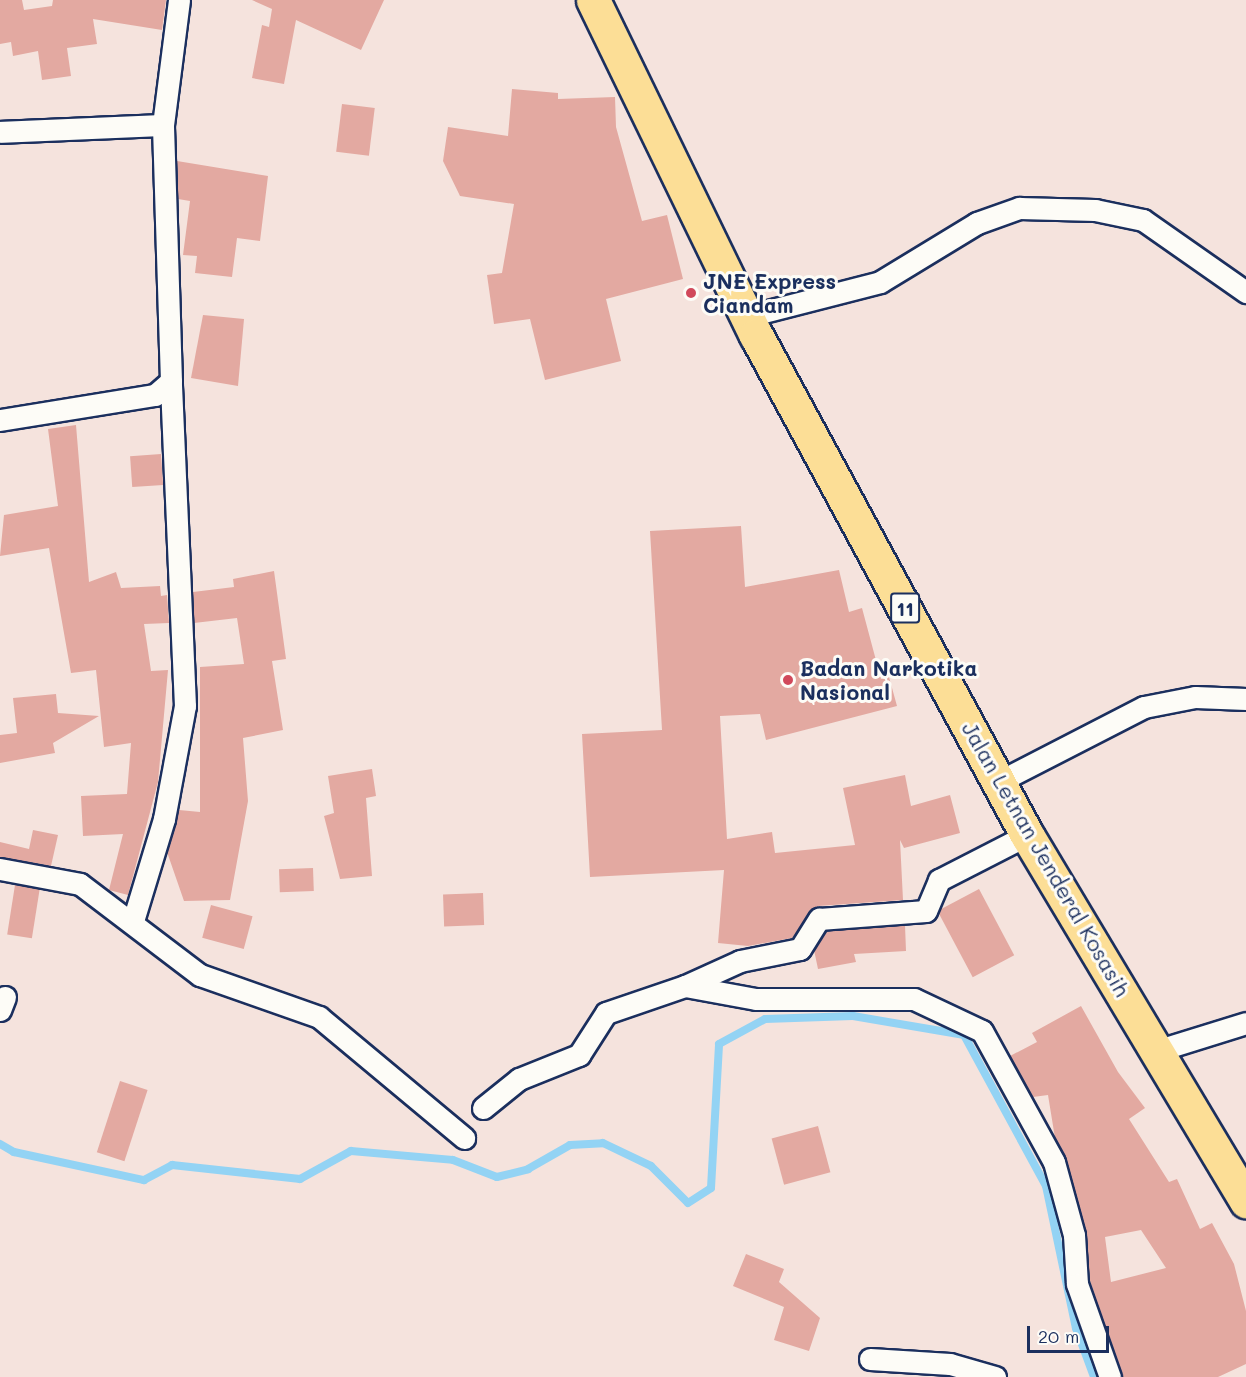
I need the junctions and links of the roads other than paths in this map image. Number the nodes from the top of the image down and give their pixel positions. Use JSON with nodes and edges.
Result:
{"nodes":[{"id":1,"x":179,"y":0,"type":"edge"},
{"id":2,"x":593,"y":0,"type":"edge"},
{"id":3,"x":163,"y":125,"type":"junction"},
{"id":4,"x":0,"y":132,"type":"edge"},
{"id":5,"x":1246,"y":292,"type":"edge"},
{"id":6,"x":748,"y":316,"type":"junction"},
{"id":7,"x":171,"y":381,"type":"junction"},
{"id":8,"x":0,"y":420,"type":"edge"},
{"id":9,"x":1246,"y":699,"type":"edge"},
{"id":10,"x":1000,"y":781,"type":"junction"},
{"id":11,"x":1027,"y":835,"type":"junction"},
{"id":12,"x":0,"y":869,"type":"edge"},
{"id":13,"x":133,"y":921,"type":"junction"},
{"id":14,"x":685,"y":986,"type":"junction"},
{"id":15,"x":1246,"y":1023,"type":"edge"},
{"id":16,"x":1156,"y":1051,"type":"junction"},
{"id":17,"x":483,"y":1108,"type":"dead end"},
{"id":18,"x":464,"y":1138,"type":"dead end"},
{"id":19,"x":1244,"y":1194,"type":"edge"},
{"id":20,"x":870,"y":1359,"type":"dead end"},
{"id":21,"x":994,"y":1377,"type":"edge"},
{"id":22,"x":1110,"y":1377,"type":"edge"}],
"edges":[{"from":1,"to":3,"type":"street"},
{"from":2,"to":6,"type":"highway","name":"Jalan Letnan Jenderal Kosasih","number":"11"},
{"from":3,"to":4,"type":"street"},
{"from":3,"to":7,"type":"street"},
{"from":5,"to":6,"type":"street"},
{"from":6,"to":10,"type":"highway","name":"Jalan Letnan Jenderal Kosasih","number":"11"},
{"from":7,"to":8,"type":"street"},
{"from":7,"to":13,"type":"street"},
{"from":9,"to":10,"type":"street"},
{"from":10,"to":11,"type":"highway","name":"Jalan Letnan Jenderal Kosasih","number":"11"},
{"from":11,"to":14,"type":"street"},
{"from":11,"to":16,"type":"highway","name":"Jalan Letnan Jenderal Kosasih","number":"11"},
{"from":12,"to":13,"type":"street"},
{"from":13,"to":18,"type":"street"},
{"from":14,"to":17,"type":"street"},
{"from":14,"to":22,"type":"street"},
{"from":15,"to":16,"type":"street"},
{"from":16,"to":19,"type":"highway","name":"Jalan Letnan Jenderal Kosasih","number":"11"},
{"from":20,"to":21,"type":"street"}]}
